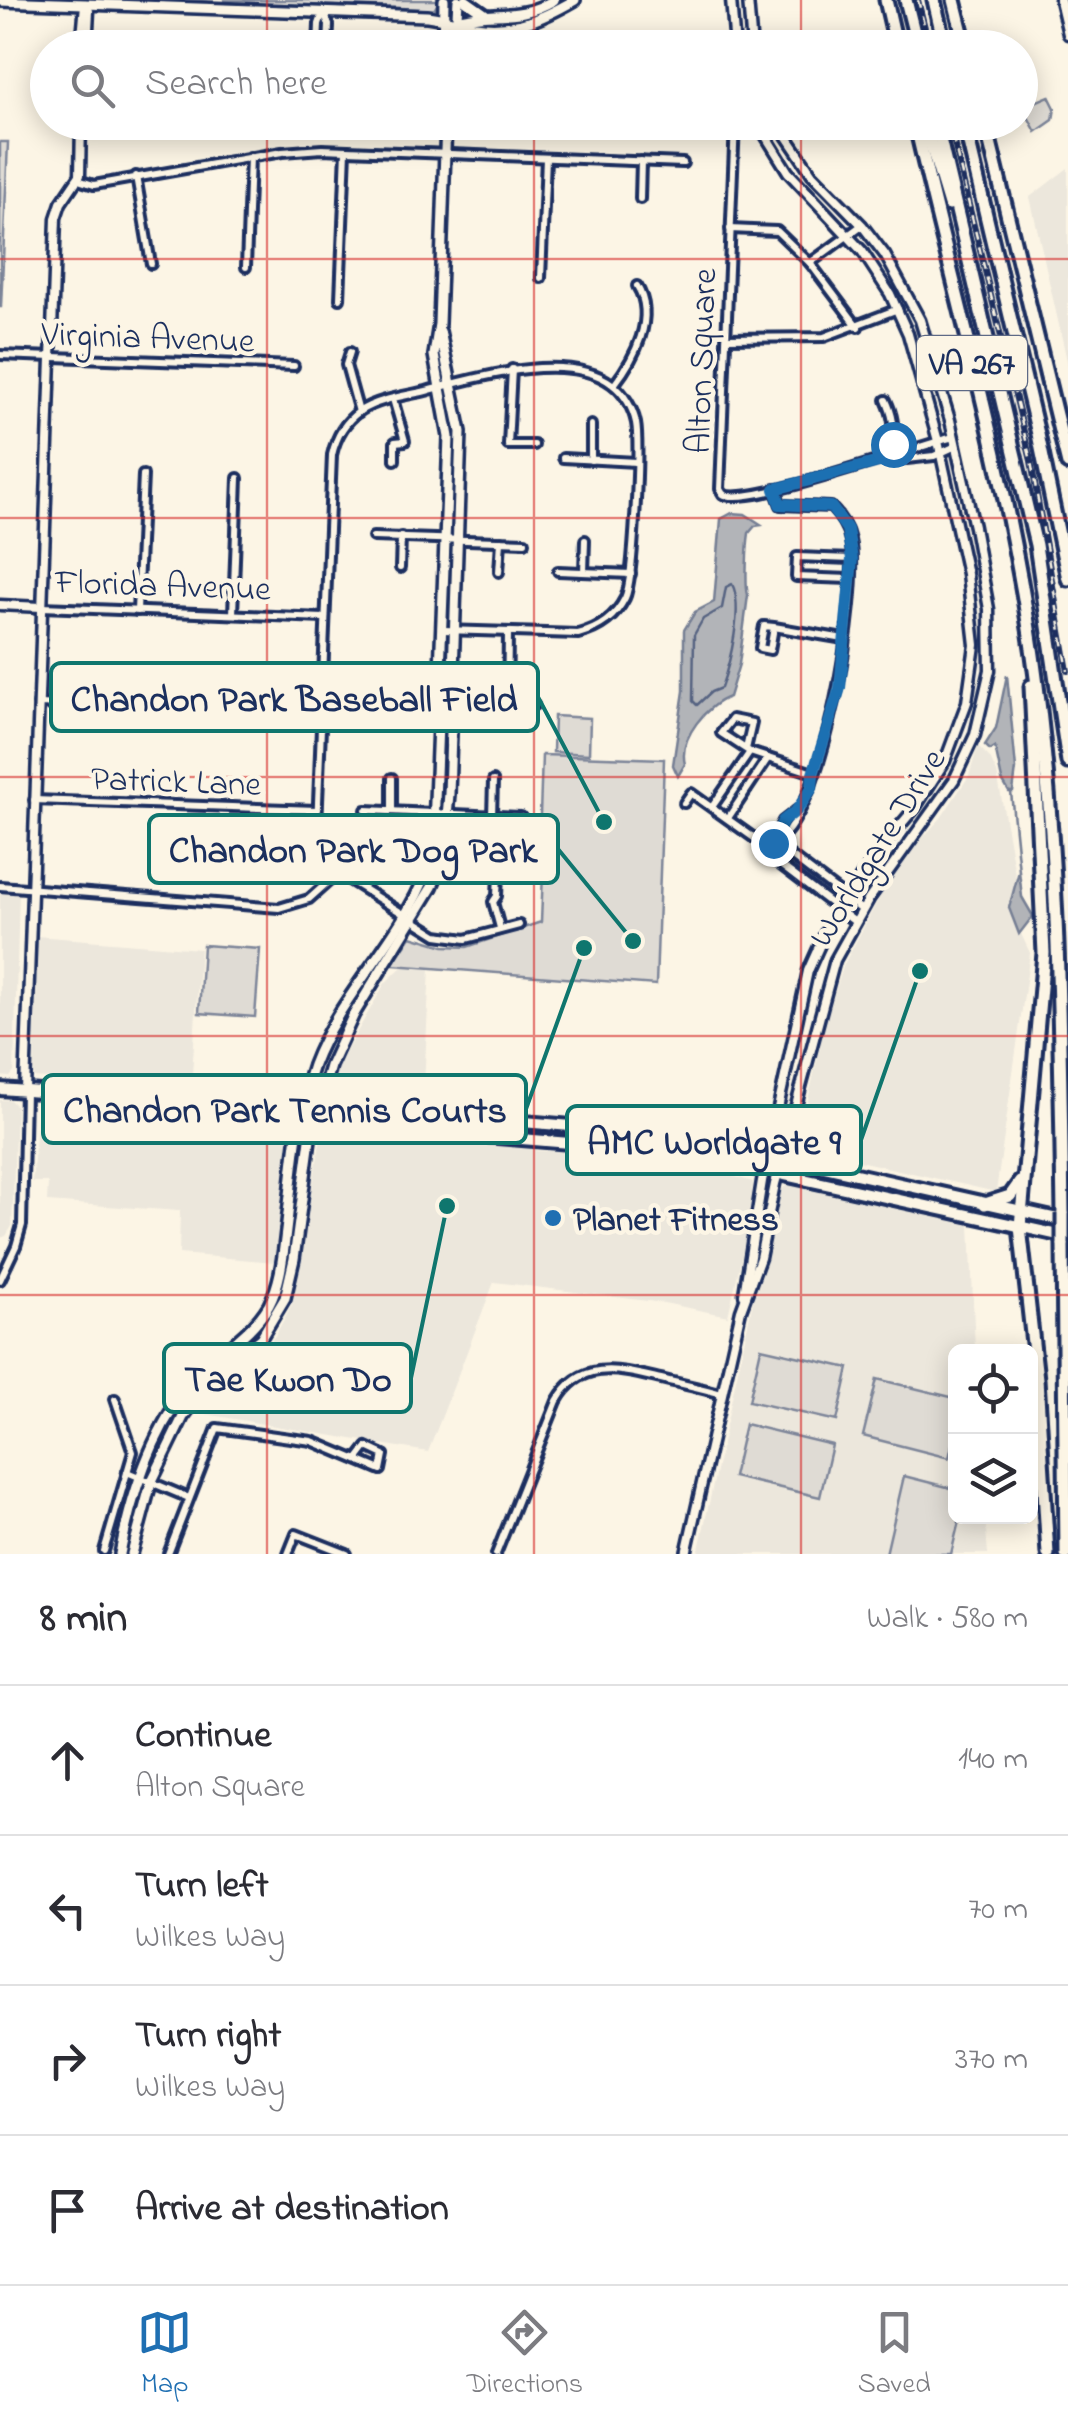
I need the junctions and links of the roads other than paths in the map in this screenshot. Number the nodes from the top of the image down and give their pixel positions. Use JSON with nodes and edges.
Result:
{"nodes":[{"id":1,"x":444,"y":0,"type":"edge"},
{"id":2,"x":462,"y":0,"type":"edge"},
{"id":3,"x":554,"y":0,"type":"edge"},
{"id":4,"x":574,"y":0,"type":"edge"},
{"id":5,"x":731,"y":0,"type":"edge"},
{"id":6,"x":748,"y":0,"type":"edge"},
{"id":7,"x":886,"y":0,"type":"edge"},
{"id":8,"x":906,"y":0,"type":"edge"},
{"id":9,"x":934,"y":0,"type":"edge"},
{"id":10,"x":954,"y":0,"type":"edge"},
{"id":11,"x":1060,"y":0,"type":"edge"},
{"id":12,"x":0,"y":1,"type":"edge"},
{"id":13,"x":86,"y":2,"type":"edge"},
{"id":14,"x":324,"y":12,"type":"junction"},
{"id":15,"x":492,"y":17,"type":"junction"},
{"id":16,"x":442,"y":18,"type":"junction"},
{"id":17,"x":457,"y":20,"type":"junction"},
{"id":18,"x":86,"y":30,"type":"edge"},
{"id":19,"x":319,"y":30,"type":"edge"},
{"id":20,"x":329,"y":30,"type":"edge"},
{"id":21,"x":442,"y":30,"type":"edge"},
{"id":22,"x":456,"y":30,"type":"edge"},
{"id":23,"x":734,"y":30,"type":"edge"},
{"id":24,"x":750,"y":30,"type":"edge"},
{"id":25,"x":894,"y":30,"type":"edge"},
{"id":26,"x":914,"y":30,"type":"edge"},
{"id":27,"x":942,"y":30,"type":"edge"},
{"id":28,"x":962,"y":30,"type":"edge"},
{"id":29,"x":1068,"y":34,"type":"edge"},
{"id":30,"x":80,"y":140,"type":"edge"},
{"id":31,"x":445,"y":140,"type":"edge"},
{"id":32,"x":733,"y":140,"type":"edge"},
{"id":33,"x":768,"y":140,"type":"edge"},
{"id":34,"x":789,"y":140,"type":"edge"},
{"id":35,"x":919,"y":140,"type":"edge"},
{"id":36,"x":929,"y":140,"type":"edge"},
{"id":37,"x":940,"y":140,"type":"edge"},
{"id":38,"x":968,"y":140,"type":"edge"},
{"id":39,"x":989,"y":140,"type":"edge"},
{"id":40,"x":346,"y":150,"type":"junction"},
{"id":41,"x":445,"y":154,"type":"junction"},
{"id":42,"x":250,"y":157,"type":"junction"},
{"id":43,"x":546,"y":158,"type":"junction"},
{"id":44,"x":641,"y":162,"type":"junction"},
{"id":45,"x":683,"y":163,"type":"dead end"},
{"id":46,"x":136,"y":176,"type":"junction"},
{"id":47,"x":78,"y":180,"type":"junction"},
{"id":48,"x":640,"y":200,"type":"dead end"},
{"id":49,"x":862,"y":225,"type":"junction"},
{"id":50,"x":730,"y":229,"type":"junction"},
{"id":51,"x":849,"y":235,"type":"junction"},
{"id":52,"x":810,"y":263,"type":"junction"},
{"id":53,"x":151,"y":264,"type":"dead end"},
{"id":54,"x":246,"y":268,"type":"dead end"},
{"id":55,"x":541,"y":278,"type":"dead end"},
{"id":56,"x":637,"y":286,"type":"dead end"},
{"id":57,"x":977,"y":290,"type":"junction"},
{"id":58,"x":340,"y":299,"type":"dead end"},
{"id":59,"x":898,"y":309,"type":"junction"},
{"id":60,"x":439,"y":324,"type":"junction"},
{"id":61,"x":858,"y":326,"type":"junction"},
{"id":62,"x":727,"y":338,"type":"junction"},
{"id":63,"x":350,"y":352,"type":"dead end"},
{"id":64,"x":0,"y":355,"type":"edge"},
{"id":65,"x":50,"y":357,"type":"junction"},
{"id":66,"x":294,"y":366,"type":"dead end"},
{"id":67,"x":512,"y":369,"type":"junction"},
{"id":68,"x":452,"y":384,"type":"junction"},
{"id":69,"x":440,"y":386,"type":"junction"},
{"id":70,"x":614,"y":386,"type":"junction"},
{"id":71,"x":393,"y":399,"type":"junction"},
{"id":72,"x":886,"y":400,"type":"dead end"},
{"id":73,"x":358,"y":412,"type":"junction"},
{"id":74,"x":591,"y":426,"type":"dead end"},
{"id":75,"x":938,"y":441,"type":"junction"},
{"id":76,"x":955,"y":441,"type":"junction"},
{"id":77,"x":534,"y":445,"type":"dead end"},
{"id":78,"x":941,"y":454,"type":"junction"},
{"id":79,"x":563,"y":458,"type":"dead end"},
{"id":80,"x":896,"y":458,"type":"junction"},
{"id":81,"x":395,"y":460,"type":"dead end"},
{"id":82,"x":591,"y":460,"type":"junction"},
{"id":83,"x":636,"y":462,"type":"junction"},
{"id":84,"x":1068,"y":464,"type":"edge"},
{"id":85,"x":142,"y":474,"type":"dead end"},
{"id":86,"x":238,"y":478,"type":"dead end"},
{"id":87,"x":775,"y":489,"type":"junction"},
{"id":88,"x":373,"y":536,"type":"dead end"},
{"id":89,"x":400,"y":537,"type":"junction"},
{"id":90,"x":451,"y":538,"type":"junction"},
{"id":91,"x":585,"y":540,"type":"dead end"},
{"id":92,"x":500,"y":541,"type":"junction"},
{"id":93,"x":525,"y":542,"type":"dead end"},
{"id":94,"x":852,"y":559,"type":"junction"},
{"id":95,"x":400,"y":568,"type":"dead end"},
{"id":96,"x":558,"y":571,"type":"dead end"},
{"id":97,"x":499,"y":572,"type":"dead end"},
{"id":98,"x":584,"y":572,"type":"junction"},
{"id":99,"x":631,"y":574,"type":"junction"},
{"id":100,"x":850,"y":579,"type":"junction"},
{"id":101,"x":1068,"y":579,"type":"edge"},
{"id":102,"x":0,"y":606,"type":"edge"},
{"id":103,"x":41,"y":607,"type":"junction"},
{"id":104,"x":137,"y":610,"type":"junction"},
{"id":105,"x":233,"y":614,"type":"junction"},
{"id":106,"x":325,"y":618,"type":"junction"},
{"id":107,"x":774,"y":627,"type":"dead end"},
{"id":108,"x":443,"y":630,"type":"junction"},
{"id":109,"x":454,"y":630,"type":"junction"},
{"id":110,"x":508,"y":632,"type":"junction"},
{"id":111,"x":844,"y":639,"type":"junction"},
{"id":112,"x":1032,"y":652,"type":"junction"},
{"id":113,"x":396,"y":673,"type":"dead end"},
{"id":114,"x":368,"y":701,"type":"dead end"},
{"id":115,"x":394,"y":702,"type":"junction"},
{"id":116,"x":508,"y":703,"type":"junction"},
{"id":117,"x":37,"y":704,"type":"junction"},
{"id":118,"x":440,"y":704,"type":"junction"},
{"id":119,"x":452,"y":704,"type":"junction"},
{"id":120,"x":534,"y":705,"type":"dead end"},
{"id":121,"x":508,"y":714,"type":"dead end"},
{"id":122,"x":321,"y":715,"type":"junction"},
{"id":123,"x":748,"y":750,"type":"junction"},
{"id":124,"x":768,"y":758,"type":"junction"},
{"id":125,"x":1068,"y":762,"type":"edge"},
{"id":126,"x":813,"y":774,"type":"junction"},
{"id":127,"x":392,"y":778,"type":"dead end"},
{"id":128,"x":493,"y":782,"type":"dead end"},
{"id":129,"x":34,"y":800,"type":"junction"},
{"id":130,"x":684,"y":803,"type":"dead end"},
{"id":131,"x":712,"y":808,"type":"junction"},
{"id":132,"x":318,"y":810,"type":"junction"},
{"id":133,"x":366,"y":810,"type":"dead end"},
{"id":134,"x":392,"y":812,"type":"junction"},
{"id":135,"x":436,"y":814,"type":"junction"},
{"id":136,"x":448,"y":814,"type":"junction"},
{"id":137,"x":492,"y":816,"type":"junction"},
{"id":138,"x":521,"y":817,"type":"dead end"},
{"id":139,"x":728,"y":818,"type":"junction"},
{"id":140,"x":754,"y":838,"type":"dead end"},
{"id":141,"x":773,"y":843,"type":"junction"},
{"id":142,"x":338,"y":873,"type":"junction"},
{"id":143,"x":498,"y":874,"type":"dead end"},
{"id":144,"x":0,"y":886,"type":"edge"},
{"id":145,"x":30,"y":890,"type":"junction"},
{"id":146,"x":846,"y":897,"type":"junction"},
{"id":147,"x":839,"y":908,"type":"junction"},
{"id":148,"x":862,"y":910,"type":"junction"},
{"id":149,"x":407,"y":918,"type":"junction"},
{"id":150,"x":854,"y":922,"type":"junction"},
{"id":151,"x":519,"y":925,"type":"dead end"},
{"id":152,"x":500,"y":928,"type":"junction"},
{"id":153,"x":0,"y":1089,"type":"edge"},
{"id":154,"x":24,"y":1090,"type":"junction"},
{"id":155,"x":204,"y":1104,"type":"junction"},
{"id":156,"x":304,"y":1104,"type":"junction"},
{"id":157,"x":318,"y":1105,"type":"junction"},
{"id":158,"x":300,"y":1118,"type":"junction"},
{"id":159,"x":314,"y":1120,"type":"junction"},
{"id":160,"x":792,"y":1123,"type":"junction"},
{"id":161,"x":768,"y":1153,"type":"junction"},
{"id":162,"x":783,"y":1157,"type":"junction"},
{"id":163,"x":813,"y":1164,"type":"junction"},
{"id":164,"x":764,"y":1171,"type":"junction"},
{"id":165,"x":778,"y":1174,"type":"junction"},
{"id":166,"x":1024,"y":1174,"type":"junction"},
{"id":167,"x":985,"y":1204,"type":"junction"},
{"id":168,"x":1020,"y":1211,"type":"junction"},
{"id":169,"x":1065,"y":1218,"type":"edge"},
{"id":170,"x":1020,"y":1227,"type":"junction"},
{"id":171,"x":1065,"y":1240,"type":"edge"},
{"id":172,"x":0,"y":1280,"type":"edge"},
{"id":173,"x":743,"y":1304,"type":"junction"},
{"id":174,"x":722,"y":1394,"type":"junction"},
{"id":175,"x":115,"y":1399,"type":"dead end"},
{"id":176,"x":357,"y":1460,"type":"dead end"},
{"id":177,"x":127,"y":1472,"type":"junction"},
{"id":178,"x":140,"y":1478,"type":"junction"},
{"id":179,"x":151,"y":1482,"type":"junction"},
{"id":180,"x":189,"y":1498,"type":"junction"},
{"id":181,"x":104,"y":1551,"type":"dead end"},
{"id":182,"x":120,"y":1554,"type":"edge"},
{"id":183,"x":132,"y":1554,"type":"edge"},
{"id":184,"x":168,"y":1554,"type":"edge"},
{"id":185,"x":288,"y":1554,"type":"edge"},
{"id":186,"x":348,"y":1554,"type":"edge"},
{"id":187,"x":496,"y":1554,"type":"edge"},
{"id":188,"x":686,"y":1554,"type":"edge"},
{"id":189,"x":1048,"y":1554,"type":"edge"},
{"id":190,"x":1066,"y":1554,"type":"edge"}],
"edges":[{"from":1,"to":16,"type":"main road"},
{"from":2,"to":15,"type":"main road"},
{"from":2,"to":17,"type":"main road"},
{"from":3,"to":15,"type":"main road"},
{"from":4,"to":17,"type":"main road"},
{"from":5,"to":23,"type":"street"},
{"from":6,"to":24,"type":"street"},
{"from":7,"to":25,"type":"highway"},
{"from":8,"to":26,"type":"highway"},
{"from":9,"to":27,"type":"highway"},
{"from":10,"to":28,"type":"highway"},
{"from":11,"to":29,"type":"street"},
{"from":12,"to":13,"type":"main road"},
{"from":13,"to":14,"type":"main road"},
{"from":13,"to":18,"type":"street"},
{"from":14,"to":16,"type":"main road"},
{"from":14,"to":19,"type":"street"},
{"from":14,"to":20,"type":"street"},
{"from":15,"to":17,"type":"main road"},
{"from":16,"to":17,"type":"main road"},
{"from":16,"to":21,"type":"main road"},
{"from":17,"to":22,"type":"main road"},
{"from":30,"to":47,"type":"street"},
{"from":31,"to":41,"type":"main road"},
{"from":32,"to":50,"type":"street","name":"Alton Square"},
{"from":33,"to":51,"type":"street","name":"Worldgate Drive"},
{"from":34,"to":49,"type":"street","name":"Worldgate Drive"},
{"from":35,"to":112,"type":"highway","number":"VA 267"},
{"from":36,"to":57,"type":"highway"},
{"from":37,"to":57,"type":"highway"},
{"from":38,"to":101,"type":"highway"},
{"from":39,"to":84,"type":"highway","number":"VA 267"},
{"from":40,"to":41,"type":"street"},
{"from":40,"to":42,"type":"street"},
{"from":40,"to":58,"type":"street"},
{"from":41,"to":43,"type":"street"},
{"from":41,"to":60,"type":"main road"},
{"from":42,"to":46,"type":"street"},
{"from":42,"to":54,"type":"street"},
{"from":43,"to":44,"type":"street"},
{"from":43,"to":55,"type":"street"},
{"from":44,"to":45,"type":"street"},
{"from":44,"to":48,"type":"street"},
{"from":46,"to":47,"type":"street"},
{"from":46,"to":53,"type":"street"},
{"from":47,"to":65,"type":"street"},
{"from":49,"to":51,"type":"street"},
{"from":49,"to":76,"type":"street","name":"Worldgate Drive"},
{"from":50,"to":52,"type":"street"},
{"from":50,"to":62,"type":"street","name":"Alton Square"},
{"from":51,"to":52,"type":"street"},
{"from":51,"to":59,"type":"street","name":"Worldgate Drive"},
{"from":52,"to":61,"type":"street"},
{"from":56,"to":70,"type":"street"},
{"from":57,"to":125,"type":"highway"},
{"from":59,"to":61,"type":"street"},
{"from":59,"to":75,"type":"street","name":"Worldgate Drive"},
{"from":60,"to":68,"type":"main road"},
{"from":60,"to":69,"type":"main road"},
{"from":61,"to":62,"type":"street"},
{"from":62,"to":87,"type":"street","name":"Alton Square"},
{"from":63,"to":73,"type":"street"},
{"from":64,"to":65,"type":"street","name":"Virginia Avenue"},
{"from":65,"to":66,"type":"street","name":"Virginia Avenue"},
{"from":65,"to":103,"type":"street"},
{"from":67,"to":68,"type":"street"},
{"from":67,"to":70,"type":"street"},
{"from":67,"to":77,"type":"street"},
{"from":68,"to":69,"type":"street"},
{"from":68,"to":90,"type":"main road"},
{"from":69,"to":71,"type":"street"},
{"from":69,"to":90,"type":"main road"},
{"from":70,"to":83,"type":"street"},
{"from":71,"to":73,"type":"street"},
{"from":71,"to":81,"type":"street"},
{"from":72,"to":80,"type":"street"},
{"from":73,"to":106,"type":"street"},
{"from":74,"to":82,"type":"street"},
{"from":75,"to":76,"type":"street","name":"Alton Square"},
{"from":75,"to":78,"type":"street","name":"Worldgate Drive"},
{"from":75,"to":80,"type":"street","name":"Alton Square"},
{"from":76,"to":78,"type":"street","name":"Alton Square"},
{"from":76,"to":148,"type":"street","name":"Worldgate Drive"},
{"from":78,"to":80,"type":"street","name":"Alton Square"},
{"from":78,"to":146,"type":"street","name":"Worldgate Drive"},
{"from":79,"to":82,"type":"street"},
{"from":80,"to":87,"type":"street","name":"Alton Square"},
{"from":82,"to":83,"type":"street"},
{"from":83,"to":99,"type":"street"},
{"from":85,"to":104,"type":"street"},
{"from":86,"to":105,"type":"street"},
{"from":87,"to":94,"type":"street"},
{"from":88,"to":89,"type":"street"},
{"from":89,"to":90,"type":"street"},
{"from":89,"to":95,"type":"street"},
{"from":90,"to":92,"type":"street"},
{"from":90,"to":108,"type":"main road"},
{"from":90,"to":109,"type":"main road"},
{"from":91,"to":98,"type":"street"},
{"from":92,"to":93,"type":"street"},
{"from":92,"to":97,"type":"street"},
{"from":94,"to":100,"type":"street"},
{"from":94,"to":100,"type":"street"},
{"from":96,"to":98,"type":"street"},
{"from":98,"to":99,"type":"street"},
{"from":99,"to":110,"type":"street"},
{"from":100,"to":111,"type":"street"},
{"from":102,"to":103,"type":"street","name":"Florida Avenue"},
{"from":103,"to":104,"type":"street","name":"Florida Avenue"},
{"from":103,"to":117,"type":"street"},
{"from":104,"to":105,"type":"street","name":"Florida Avenue"},
{"from":105,"to":106,"type":"street","name":"Florida Avenue"},
{"from":106,"to":122,"type":"street"},
{"from":107,"to":111,"type":"street"},
{"from":108,"to":109,"type":"street"},
{"from":108,"to":118,"type":"main road"},
{"from":109,"to":110,"type":"street"},
{"from":109,"to":119,"type":"main road"},
{"from":110,"to":116,"type":"street"},
{"from":111,"to":126,"type":"street"},
{"from":112,"to":166,"type":"highway"},
{"from":112,"to":169,"type":"highway","number":"VA 267"},
{"from":113,"to":115,"type":"street"},
{"from":114,"to":115,"type":"street"},
{"from":115,"to":118,"type":"street"},
{"from":116,"to":120,"type":"street"},
{"from":116,"to":121,"type":"street"},
{"from":117,"to":122,"type":"street"},
{"from":117,"to":129,"type":"street"},
{"from":118,"to":119,"type":"street"},
{"from":118,"to":135,"type":"main road"},
{"from":119,"to":136,"type":"main road"},
{"from":122,"to":132,"type":"street"},
{"from":123,"to":123,"type":"street"},
{"from":123,"to":124,"type":"street"},
{"from":123,"to":131,"type":"street"},
{"from":124,"to":126,"type":"street"},
{"from":124,"to":139,"type":"street"},
{"from":126,"to":141,"type":"street"},
{"from":127,"to":134,"type":"street"},
{"from":128,"to":137,"type":"street"},
{"from":129,"to":132,"type":"street","name":"Patrick Lane"},
{"from":129,"to":145,"type":"street"},
{"from":130,"to":131,"type":"street"},
{"from":131,"to":139,"type":"street"},
{"from":132,"to":142,"type":"street"},
{"from":133,"to":134,"type":"street"},
{"from":134,"to":135,"type":"street"},
{"from":135,"to":136,"type":"street"},
{"from":135,"to":149,"type":"main road"},
{"from":136,"to":137,"type":"street"},
{"from":136,"to":149,"type":"main road"},
{"from":137,"to":138,"type":"street"},
{"from":139,"to":140,"type":"street"},
{"from":141,"to":146,"type":"street"},
{"from":141,"to":147,"type":"street"},
{"from":142,"to":145,"type":"street"},
{"from":142,"to":149,"type":"street"},
{"from":143,"to":152,"type":"street"},
{"from":144,"to":145,"type":"street"},
{"from":145,"to":154,"type":"street"},
{"from":146,"to":147,"type":"street","name":"Worldgate Drive"},
{"from":146,"to":148,"type":"street"},
{"from":147,"to":150,"type":"street"},
{"from":147,"to":161,"type":"street","name":"Worldgate Drive"},
{"from":148,"to":150,"type":"street","name":"Worldgate Drive"},
{"from":149,"to":152,"type":"street"},
{"from":149,"to":156,"type":"main road"},
{"from":149,"to":157,"type":"main road"},
{"from":150,"to":160,"type":"street","name":"Worldgate Drive"},
{"from":151,"to":152,"type":"street"},
{"from":153,"to":154,"type":"main road"},
{"from":154,"to":155,"type":"main road"},
{"from":154,"to":172,"type":"street"},
{"from":155,"to":156,"type":"main road"},
{"from":155,"to":158,"type":"main road"},
{"from":156,"to":157,"type":"main road"},
{"from":156,"to":158,"type":"main road"},
{"from":157,"to":159,"type":"main road"},
{"from":157,"to":161,"type":"main road"},
{"from":158,"to":159,"type":"main road"},
{"from":158,"to":178,"type":"main road"},
{"from":159,"to":164,"type":"main road"},
{"from":159,"to":179,"type":"main road"},
{"from":160,"to":162,"type":"street","name":"Worldgate Drive"},
{"from":160,"to":163,"type":"main road"},
{"from":161,"to":162,"type":"main road"},
{"from":161,"to":164,"type":"street","name":"Worldgate Drive"},
{"from":162,"to":163,"type":"main road"},
{"from":162,"to":165,"type":"street","name":"Worldgate Drive"},
{"from":163,"to":167,"type":"main road"},
{"from":164,"to":165,"type":"main road"},
{"from":164,"to":173,"type":"street","name":"Worldgate Drive"},
{"from":165,"to":170,"type":"main road"},
{"from":165,"to":173,"type":"street","name":"Worldgate Drive"},
{"from":166,"to":167,"type":"highway"},
{"from":166,"to":168,"type":"highway"},
{"from":167,"to":168,"type":"main road"},
{"from":168,"to":169,"type":"main road"},
{"from":168,"to":170,"type":"highway"},
{"from":169,"to":171,"type":"highway","number":"VA 267","bridge":true},
{"from":170,"to":171,"type":"main road"},
{"from":170,"to":189,"type":"highway"},
{"from":171,"to":190,"type":"highway","number":"VA 267"},
{"from":173,"to":174,"type":"street"},
{"from":174,"to":187,"type":"street"},
{"from":174,"to":188,"type":"street"},
{"from":175,"to":177,"type":"street"},
{"from":176,"to":180,"type":"street"},
{"from":177,"to":178,"type":"street"},
{"from":177,"to":181,"type":"street"},
{"from":178,"to":179,"type":"street"},
{"from":178,"to":182,"type":"main road"},
{"from":179,"to":180,"type":"street"},
{"from":179,"to":183,"type":"main road"},
{"from":180,"to":184,"type":"street"},
{"from":185,"to":186,"type":"street"}]}
